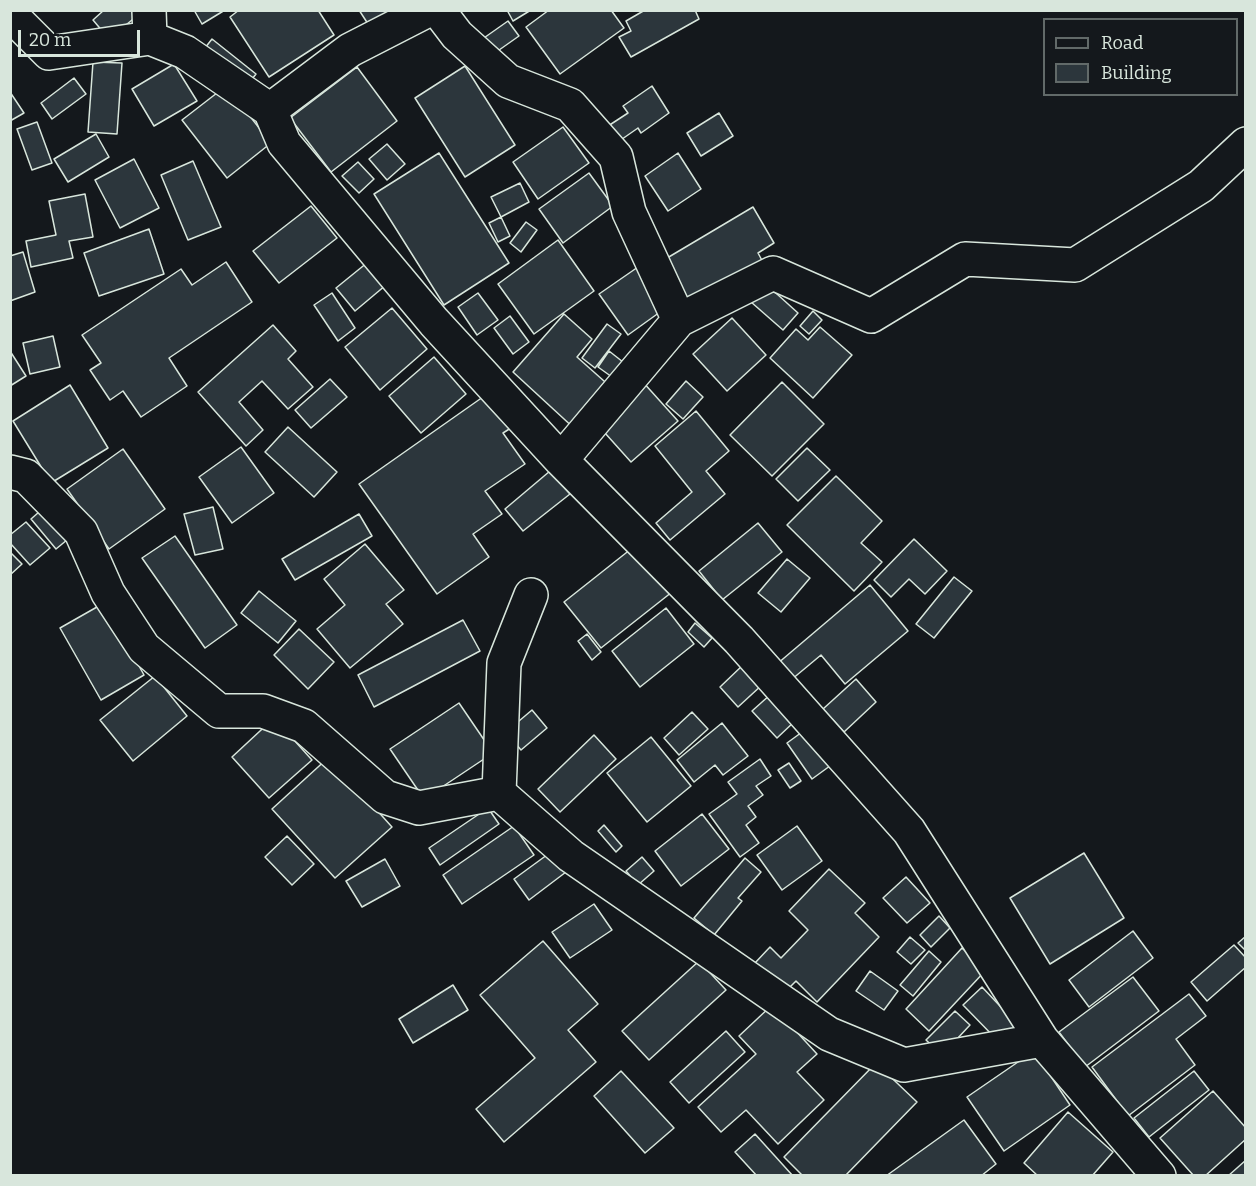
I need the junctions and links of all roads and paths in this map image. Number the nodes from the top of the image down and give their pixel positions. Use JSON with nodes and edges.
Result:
{"nodes":[{"id":1,"x":428,"y":10,"type":"edge"},
{"id":2,"x":438,"y":10,"type":"edge"},
{"id":3,"x":10,"y":14,"type":"edge"},
{"id":4,"x":150,"y":24,"type":"edge"},
{"id":5,"x":270,"y":110,"type":"junction"},
{"id":6,"x":1245,"y":144,"type":"edge"},
{"id":7,"x":679,"y":320,"type":"junction"},
{"id":8,"x":561,"y":460,"type":"junction"},
{"id":9,"x":10,"y":472,"type":"edge"},
{"id":10,"x":531,"y":595,"type":"dead end"},
{"id":11,"x":499,"y":793,"type":"junction"},
{"id":12,"x":1042,"y":1040,"type":"junction"},
{"id":13,"x":1159,"y":1176,"type":"edge"}],
"edges":[{"from":1,"to":5,"type":"street"},
{"from":2,"to":7,"type":"street"},
{"from":3,"to":4,"type":"street"},
{"from":4,"to":5,"type":"street"},
{"from":5,"to":8,"type":"street"},
{"from":6,"to":7,"type":"street"},
{"from":7,"to":8,"type":"street"},
{"from":8,"to":12,"type":"street"},
{"from":9,"to":11,"type":"street"},
{"from":10,"to":11,"type":"street"},
{"from":11,"to":12,"type":"street"},
{"from":12,"to":13,"type":"street"}]}
